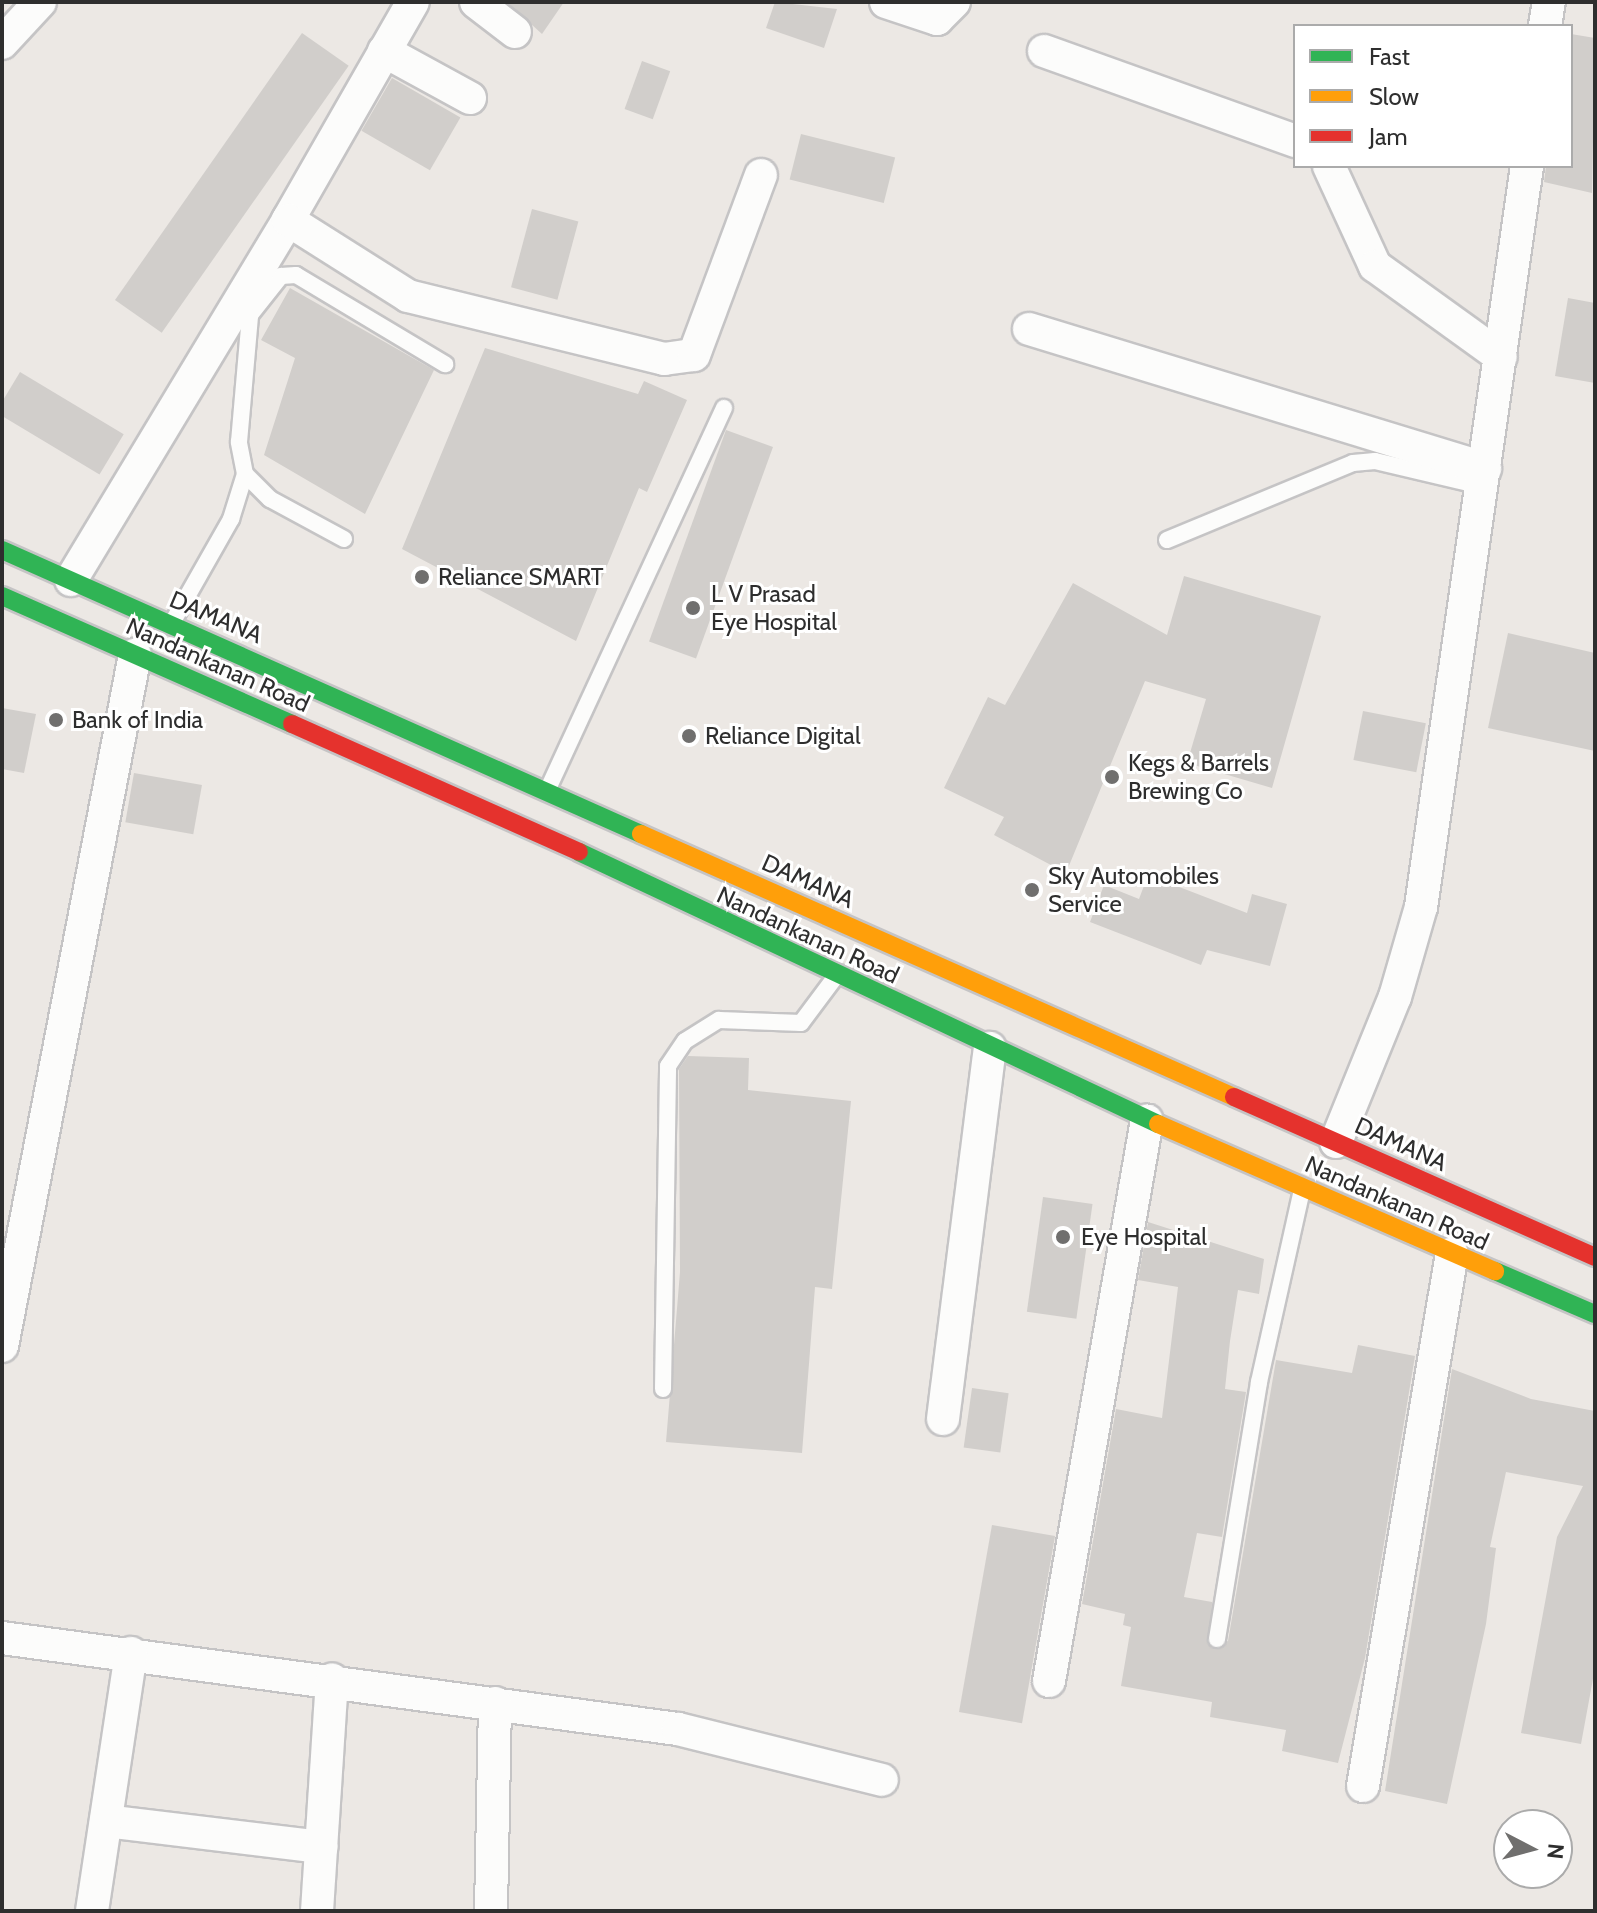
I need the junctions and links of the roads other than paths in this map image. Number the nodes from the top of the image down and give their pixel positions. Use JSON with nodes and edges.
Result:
{"nodes":[{"id":1,"x":40,"y":2,"type":"edge"},
{"id":2,"x":413,"y":2,"type":"edge"},
{"id":3,"x":476,"y":2,"type":"edge"},
{"id":4,"x":886,"y":2,"type":"edge"},
{"id":5,"x":954,"y":2,"type":"edge"},
{"id":6,"x":1549,"y":2,"type":"edge"},
{"id":7,"x":1545,"y":24,"type":"edge"},
{"id":8,"x":515,"y":32,"type":"dead end"},
{"id":9,"x":2,"y":43,"type":"edge"},
{"id":10,"x":384,"y":51,"type":"junction"},
{"id":11,"x":1044,"y":51,"type":"dead end"},
{"id":12,"x":470,"y":98,"type":"dead end"},
{"id":13,"x":1293,"y":140,"type":"edge"},
{"id":14,"x":1330,"y":168,"type":"edge"},
{"id":15,"x":1527,"y":168,"type":"edge"},
{"id":16,"x":761,"y":175,"type":"dead end"},
{"id":17,"x":288,"y":220,"type":"junction"},
{"id":18,"x":1029,"y":329,"type":"dead end"},
{"id":19,"x":1501,"y":357,"type":"junction"},
{"id":20,"x":445,"y":364,"type":"dead end"},
{"id":21,"x":724,"y":408,"type":"dead end"},
{"id":22,"x":245,"y":474,"type":"junction"},
{"id":23,"x":1483,"y":477,"type":"junction"},
{"id":24,"x":344,"y":539,"type":"dead end"},
{"id":25,"x":1167,"y":540,"type":"dead end"},
{"id":26,"x":2,"y":550,"type":"edge"},
{"id":27,"x":71,"y":580,"type":"junction"},
{"id":28,"x":2,"y":596,"type":"edge"},
{"id":29,"x":172,"y":625,"type":"junction"},
{"id":30,"x":135,"y":655,"type":"junction"},
{"id":31,"x":547,"y":792,"type":"junction"},
{"id":32,"x":836,"y":974,"type":"junction"},
{"id":33,"x":990,"y":1048,"type":"junction"},
{"id":34,"x":1147,"y":1120,"type":"junction"},
{"id":35,"x":1336,"y":1142,"type":"junction"},
{"id":36,"x":1302,"y":1188,"type":"junction"},
{"id":37,"x":1452,"y":1253,"type":"junction"},
{"id":38,"x":1595,"y":1257,"type":"edge"},
{"id":39,"x":1595,"y":1314,"type":"edge"},
{"id":40,"x":2,"y":1346,"type":"edge"},
{"id":41,"x":663,"y":1389,"type":"dead end"},
{"id":42,"x":943,"y":1419,"type":"dead end"},
{"id":43,"x":2,"y":1638,"type":"edge"},
{"id":44,"x":1217,"y":1639,"type":"dead end"},
{"id":45,"x":131,"y":1653,"type":"junction"},
{"id":46,"x":332,"y":1679,"type":"junction"},
{"id":47,"x":1049,"y":1681,"type":"dead end"},
{"id":48,"x":495,"y":1703,"type":"junction"},
{"id":49,"x":882,"y":1780,"type":"dead end"},
{"id":50,"x":1363,"y":1786,"type":"dead end"},
{"id":51,"x":106,"y":1821,"type":"junction"},
{"id":52,"x":321,"y":1847,"type":"junction"},
{"id":53,"x":92,"y":1911,"type":"edge"},
{"id":54,"x":317,"y":1911,"type":"edge"},
{"id":55,"x":491,"y":1911,"type":"edge"}],
"edges":[{"from":1,"to":9,"type":"street"},
{"from":2,"to":10,"type":"street"},
{"from":3,"to":8,"type":"street"},
{"from":4,"to":5,"type":"street"},
{"from":6,"to":7,"type":"street"},
{"from":10,"to":12,"type":"street"},
{"from":10,"to":17,"type":"street"},
{"from":11,"to":13,"type":"street"},
{"from":14,"to":19,"type":"street"},
{"from":15,"to":19,"type":"street"},
{"from":16,"to":17,"type":"street"},
{"from":17,"to":27,"type":"street"},
{"from":18,"to":23,"type":"street"},
{"from":19,"to":23,"type":"street"},
{"from":20,"to":22,"type":"lane"},
{"from":21,"to":31,"type":"lane"},
{"from":22,"to":24,"type":"lane"},
{"from":22,"to":29,"type":"lane"},
{"from":23,"to":25,"type":"lane"},
{"from":23,"to":35,"type":"street"},
{"from":26,"to":27,"type":"main road","name":"DAMANA"},
{"from":27,"to":29,"type":"main road","name":"DAMANA"},
{"from":28,"to":30,"type":"main road","name":"Nandankanan Road"},
{"from":29,"to":31,"type":"main road","name":"DAMANA"},
{"from":30,"to":32,"type":"main road","name":"Nandankanan Road"},
{"from":30,"to":40,"type":"street"},
{"from":31,"to":35,"type":"main road","name":"DAMANA"},
{"from":32,"to":33,"type":"main road","name":"Nandankanan Road"},
{"from":32,"to":41,"type":"lane"},
{"from":33,"to":34,"type":"main road","name":"Nandankanan Road"},
{"from":33,"to":42,"type":"street"},
{"from":34,"to":36,"type":"main road","name":"Nandankanan Road"},
{"from":34,"to":47,"type":"street"},
{"from":35,"to":38,"type":"main road","name":"DAMANA"},
{"from":36,"to":37,"type":"main road","name":"Nandankanan Road"},
{"from":36,"to":44,"type":"lane"},
{"from":37,"to":39,"type":"main road","name":"Nandankanan Road"},
{"from":37,"to":50,"type":"street"},
{"from":43,"to":45,"type":"street"},
{"from":45,"to":46,"type":"street"},
{"from":45,"to":51,"type":"street"},
{"from":46,"to":48,"type":"street"},
{"from":46,"to":52,"type":"street"},
{"from":48,"to":49,"type":"street"},
{"from":48,"to":55,"type":"street"},
{"from":51,"to":52,"type":"street"},
{"from":51,"to":53,"type":"street"},
{"from":52,"to":54,"type":"street"}]}
